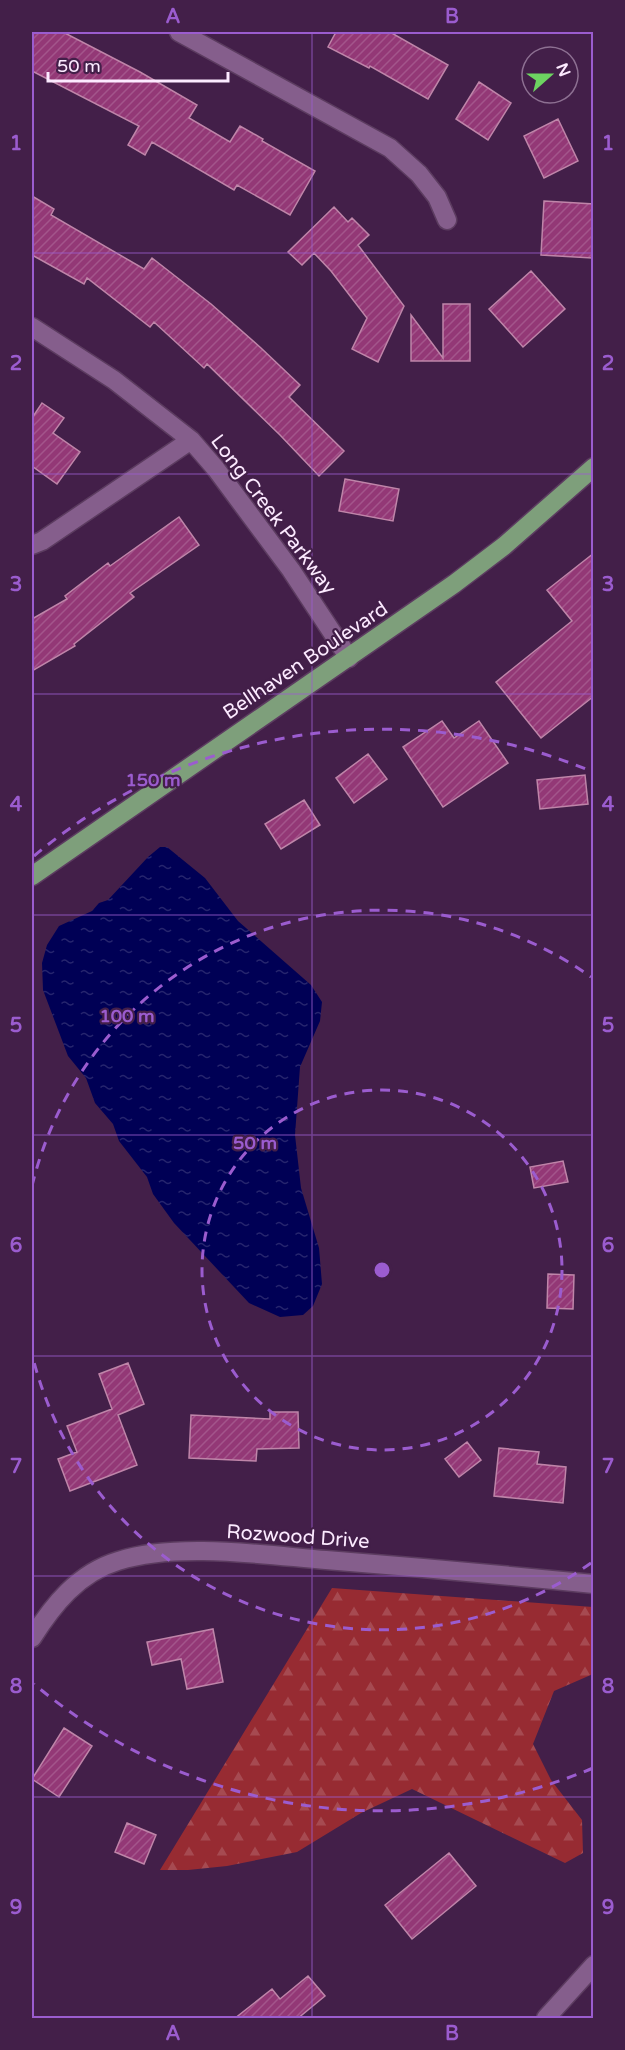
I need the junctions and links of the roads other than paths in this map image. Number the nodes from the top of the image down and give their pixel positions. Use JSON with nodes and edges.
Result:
{"nodes":[{"id":1,"x":179,"y":32,"type":"edge"},
{"id":2,"x":447,"y":220,"type":"dead end"},
{"id":3,"x":32,"y":327,"type":"edge"},
{"id":4,"x":191,"y":440,"type":"junction"},
{"id":5,"x":594,"y":467,"type":"edge"},
{"id":6,"x":32,"y":545,"type":"edge"},
{"id":7,"x":349,"y":658,"type":"junction"},
{"id":8,"x":32,"y":876,"type":"edge"},
{"id":9,"x":594,"y":1584,"type":"edge"},
{"id":10,"x":32,"y":1638,"type":"edge"},
{"id":11,"x":594,"y":1965,"type":"edge"},
{"id":12,"x":546,"y":2019,"type":"edge"}],
"edges":[{"from":1,"to":2,"type":"street"},
{"from":3,"to":4,"type":"street","name":"Long Creek Parkway"},
{"from":4,"to":6,"type":"street"},
{"from":4,"to":7,"type":"street","name":"Long Creek Parkway"},
{"from":5,"to":7,"type":"main road","name":"Bellhaven Boulevard"},
{"from":7,"to":8,"type":"main road","name":"Bellhaven Boulevard"},
{"from":9,"to":10,"type":"street","name":"Rozwood Drive"},
{"from":11,"to":12,"type":"street"}]}
